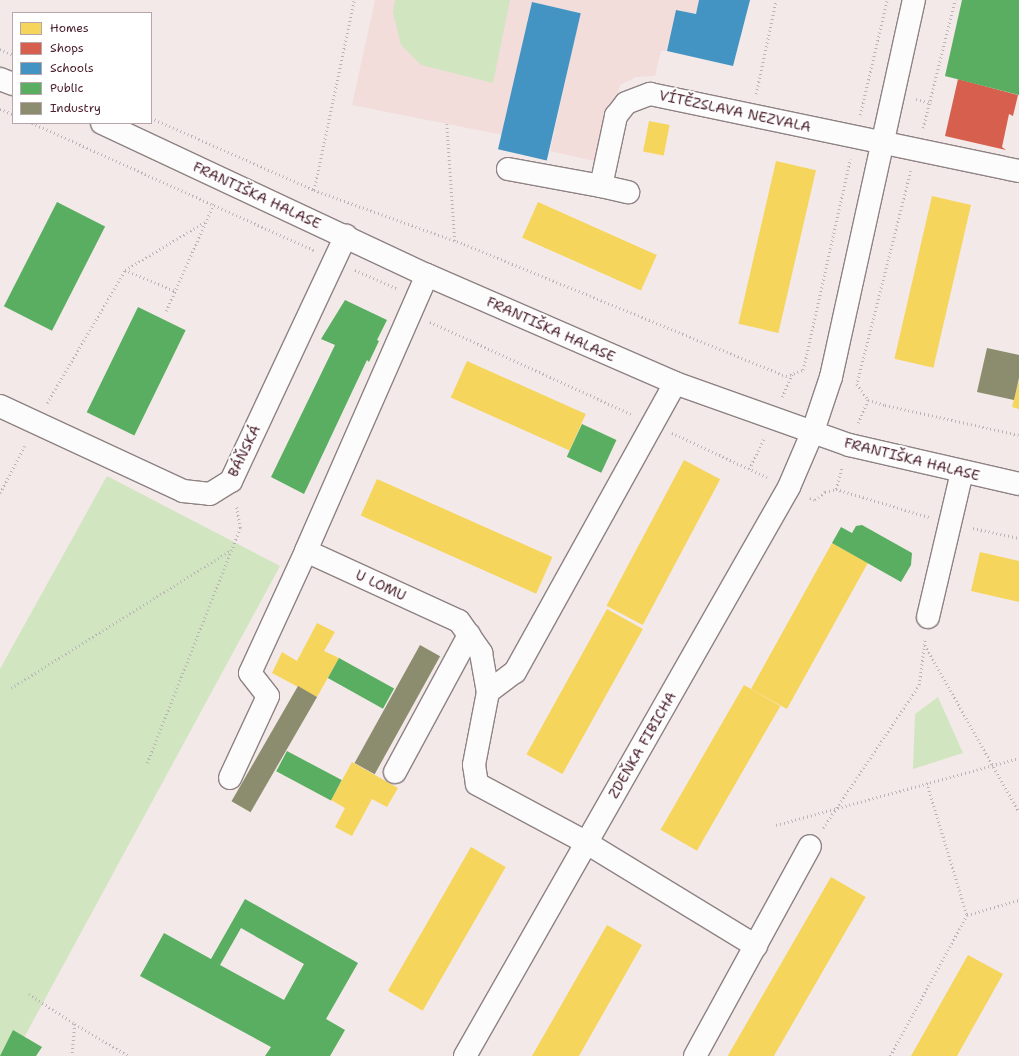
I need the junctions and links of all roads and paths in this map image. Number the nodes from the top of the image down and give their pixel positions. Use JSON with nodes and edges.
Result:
{"nodes":[{"id":1,"x":354,"y":0,"type":"edge"},
{"id":2,"x":776,"y":0,"type":"edge"},
{"id":3,"x":887,"y":0,"type":"edge"},
{"id":4,"x":914,"y":0,"type":"edge"},
{"id":5,"x":955,"y":0,"type":"edge"},
{"id":6,"x":0,"y":49,"type":"edge"},
{"id":7,"x":12,"y":55,"type":"edge"},
{"id":8,"x":0,"y":79,"type":"edge"},
{"id":9,"x":12,"y":84,"type":"edge"},
{"id":10,"x":0,"y":109,"type":"edge"},
{"id":11,"x":12,"y":114,"type":"edge"},
{"id":12,"x":752,"y":115,"type":"junction"},
{"id":13,"x":152,"y":118,"type":"edge"},
{"id":14,"x":34,"y":124,"type":"edge"},
{"id":15,"x":104,"y":124,"type":"edge"},
{"id":16,"x":447,"y":124,"type":"dead end"},
{"id":17,"x":855,"y":137,"type":"junction"},
{"id":18,"x":882,"y":142,"type":"junction"},
{"id":19,"x":916,"y":150,"type":"junction"},
{"id":20,"x":234,"y":154,"type":"junction"},
{"id":21,"x":508,"y":169,"type":"dead end"},
{"id":22,"x":1019,"y":171,"type":"edge"},
{"id":23,"x":224,"y":179,"type":"junction"},
{"id":24,"x":601,"y":186,"type":"junction"},
{"id":25,"x":314,"y":190,"type":"junction"},
{"id":26,"x":628,"y":192,"type":"dead end"},
{"id":27,"x":213,"y":204,"type":"junction"},
{"id":28,"x":204,"y":222,"type":"junction"},
{"id":29,"x":346,"y":236,"type":"junction"},
{"id":30,"x":455,"y":241,"type":"junction"},
{"id":31,"x":334,"y":260,"type":"junction"},
{"id":32,"x":125,"y":270,"type":"junction"},
{"id":33,"x":427,"y":275,"type":"junction"},
{"id":34,"x":175,"y":292,"type":"junction"},
{"id":35,"x":166,"y":311,"type":"dead end"},
{"id":36,"x":410,"y":313,"type":"junction"},
{"id":37,"x":675,"y":383,"type":"junction"},
{"id":38,"x":0,"y":406,"type":"edge"},
{"id":39,"x":36,"y":422,"type":"junction"},
{"id":40,"x":653,"y":424,"type":"junction"},
{"id":41,"x":813,"y":431,"type":"junction"},
{"id":42,"x":1019,"y":435,"type":"edge"},
{"id":43,"x":962,"y":472,"type":"junction"},
{"id":44,"x":232,"y":481,"type":"junction"},
{"id":45,"x":1019,"y":484,"type":"edge"},
{"id":46,"x":789,"y":488,"type":"junction"},
{"id":47,"x":0,"y":493,"type":"edge"},
{"id":48,"x":950,"y":523,"type":"junction"},
{"id":49,"x":1019,"y":538,"type":"edge"},
{"id":50,"x":232,"y":550,"type":"junction"},
{"id":51,"x":306,"y":551,"type":"junction"},
{"id":52,"x":928,"y":617,"type":"joint"},
{"id":53,"x":469,"y":635,"type":"junction"},
{"id":54,"x":924,"y":644,"type":"junction"},
{"id":55,"x":11,"y":688,"type":"dead end"},
{"id":56,"x":488,"y":692,"type":"junction"},
{"id":57,"x":1019,"y":758,"type":"edge"},
{"id":58,"x":147,"y":763,"type":"dead end"},
{"id":59,"x":991,"y":764,"type":"junction"},
{"id":60,"x":395,"y":772,"type":"dead end"},
{"id":61,"x":230,"y":778,"type":"dead end"},
{"id":62,"x":927,"y":783,"type":"junction"},
{"id":63,"x":838,"y":809,"type":"junction"},
{"id":64,"x":1019,"y":812,"type":"edge"},
{"id":65,"x":776,"y":826,"type":"dead end"},
{"id":66,"x":586,"y":843,"type":"junction"},
{"id":67,"x":810,"y":846,"type":"joint"},
{"id":68,"x":1019,"y":900,"type":"edge"},
{"id":69,"x":967,"y":915,"type":"junction"},
{"id":70,"x":756,"y":946,"type":"junction"},
{"id":71,"x":29,"y":994,"type":"dead end"},
{"id":72,"x":75,"y":1024,"type":"junction"},
{"id":73,"x":72,"y":1056,"type":"edge"},
{"id":74,"x":130,"y":1056,"type":"edge"},
{"id":75,"x":465,"y":1056,"type":"edge"},
{"id":76,"x":695,"y":1056,"type":"edge"},
{"id":77,"x":890,"y":1056,"type":"edge"}],
"edges":[{"from":1,"to":25,"type":"path"},
{"from":2,"to":12,"type":"path"},
{"from":3,"to":17,"type":"path"},
{"from":4,"to":18,"type":"street"},
{"from":5,"to":19,"type":"path"},
{"from":6,"to":7,"type":"path"},
{"from":8,"to":9,"type":"street"},
{"from":10,"to":11,"type":"path"},
{"from":12,"to":17,"type":"street","name":"VÍTĚZSLAVA NEZVALA"},
{"from":12,"to":24,"type":"street","name":"VÍTĚZSLAVA NEZVALA"},
{"from":13,"to":20,"type":"path"},
{"from":14,"to":27,"type":"path"},
{"from":15,"to":23,"type":"street","name":"FRANTIŠKA HALASE"},
{"from":16,"to":30,"type":"path"},
{"from":17,"to":18,"type":"street","name":"VÍTĚZSLAVA NEZVALA"},
{"from":17,"to":30,"type":"path"},
{"from":18,"to":19,"type":"street","name":"VÍTĚZSLAVA NEZVALA"},
{"from":18,"to":41,"type":"street"},
{"from":19,"to":22,"type":"street","name":"VÍTĚZSLAVA NEZVALA"},
{"from":19,"to":42,"type":"path"},
{"from":20,"to":23,"type":"path"},
{"from":20,"to":25,"type":"path"},
{"from":21,"to":24,"type":"street"},
{"from":23,"to":27,"type":"path"},
{"from":23,"to":29,"type":"street","name":"FRANTIŠKA HALASE"},
{"from":24,"to":26,"type":"street"},
{"from":25,"to":30,"type":"path"},
{"from":27,"to":28,"type":"path"},
{"from":27,"to":31,"type":"path"},
{"from":28,"to":32,"type":"path"},
{"from":28,"to":34,"type":"path"},
{"from":29,"to":31,"type":"street","name":"BÁŇSKÁ"},
{"from":29,"to":33,"type":"street","name":"FRANTIŠKA HALASE"},
{"from":31,"to":36,"type":"path"},
{"from":31,"to":44,"type":"street","name":"BÁŇSKÁ"},
{"from":32,"to":34,"type":"path"},
{"from":32,"to":39,"type":"path"},
{"from":33,"to":36,"type":"street"},
{"from":33,"to":37,"type":"street","name":"FRANTIŠKA HALASE"},
{"from":34,"to":35,"type":"path"},
{"from":36,"to":40,"type":"path"},
{"from":36,"to":51,"type":"street"},
{"from":37,"to":40,"type":"street"},
{"from":37,"to":41,"type":"street","name":"FRANTIŠKA HALASE"},
{"from":38,"to":39,"type":"street","name":"BÁŇSKÁ"},
{"from":39,"to":44,"type":"street","name":"BÁŇSKÁ"},
{"from":39,"to":47,"type":"path"},
{"from":40,"to":46,"type":"path"},
{"from":40,"to":56,"type":"street"},
{"from":41,"to":43,"type":"street","name":"FRANTIŠKA HALASE"},
{"from":41,"to":46,"type":"street","name":"ZDEŇKA FIBICHA"},
{"from":43,"to":45,"type":"street","name":"FRANTIŠKA HALASE"},
{"from":43,"to":48,"type":"street"},
{"from":44,"to":50,"type":"path"},
{"from":46,"to":48,"type":"path"},
{"from":46,"to":66,"type":"street","name":"ZDEŇKA FIBICHA"},
{"from":48,"to":49,"type":"path"},
{"from":48,"to":52,"type":"street"},
{"from":50,"to":55,"type":"path"},
{"from":50,"to":58,"type":"path"},
{"from":51,"to":53,"type":"street","name":"U LOMU"},
{"from":51,"to":61,"type":"street"},
{"from":52,"to":54,"type":"path"},
{"from":53,"to":56,"type":"street","name":"U LOMU"},
{"from":53,"to":60,"type":"street"},
{"from":54,"to":59,"type":"path"},
{"from":54,"to":63,"type":"path"},
{"from":56,"to":66,"type":"street","name":"U LOMU"},
{"from":57,"to":59,"type":"path"},
{"from":59,"to":62,"type":"path"},
{"from":59,"to":64,"type":"path"},
{"from":62,"to":63,"type":"path"},
{"from":62,"to":69,"type":"path"},
{"from":63,"to":65,"type":"path"},
{"from":63,"to":67,"type":"path"},
{"from":66,"to":70,"type":"street"},
{"from":66,"to":75,"type":"street","name":"ZDEŇKA FIBICHA"},
{"from":67,"to":70,"type":"street"},
{"from":68,"to":69,"type":"path"},
{"from":69,"to":77,"type":"path"},
{"from":70,"to":76,"type":"street"},
{"from":71,"to":72,"type":"path"},
{"from":72,"to":73,"type":"path"},
{"from":72,"to":74,"type":"path"}]}
